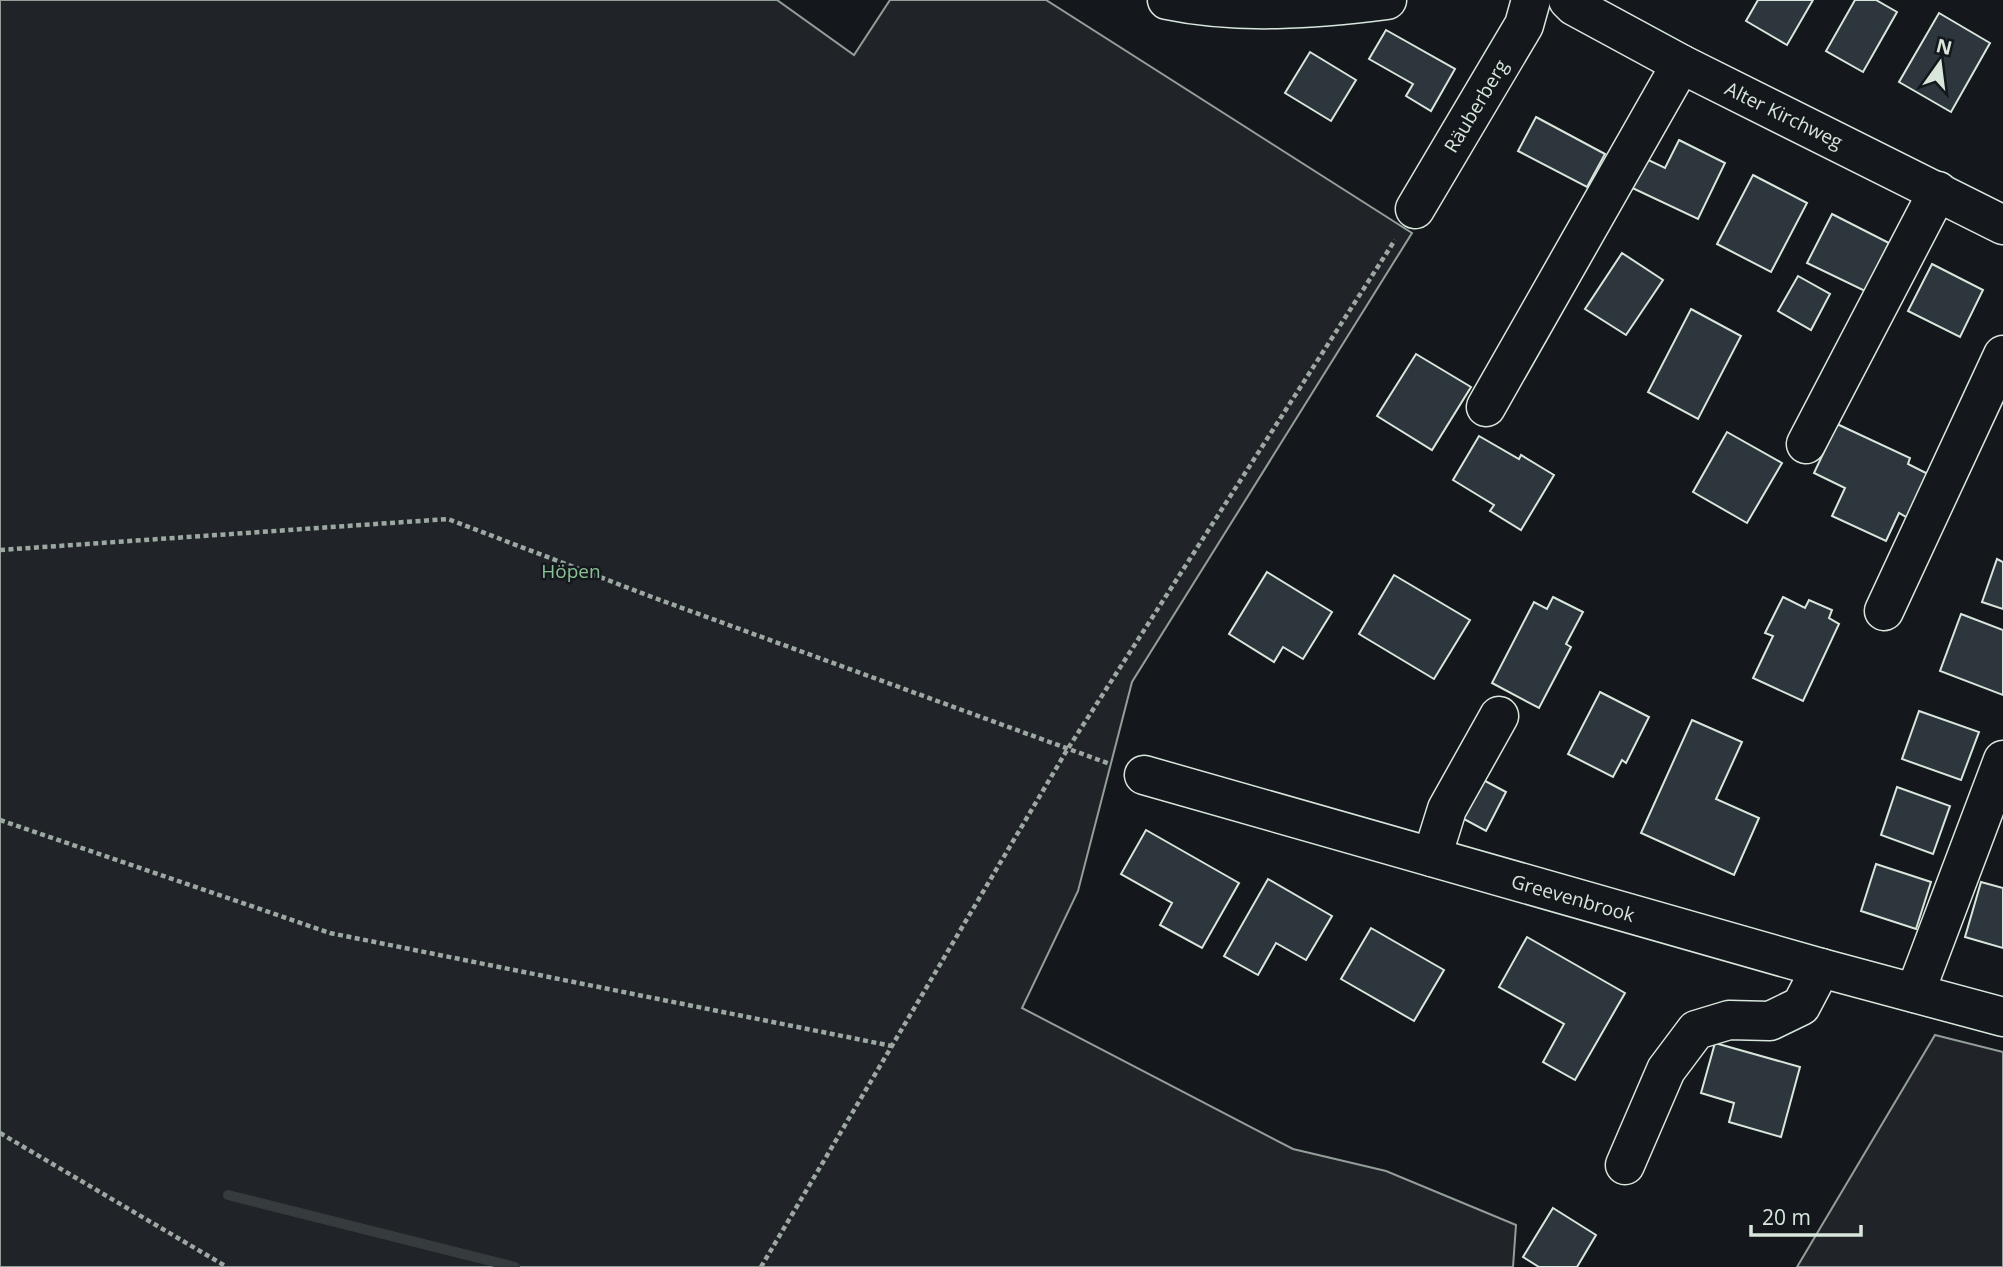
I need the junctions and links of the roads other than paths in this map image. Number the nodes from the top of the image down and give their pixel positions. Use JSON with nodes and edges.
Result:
{"nodes":[{"id":1,"x":1167,"y":0,"type":"edge"},
{"id":2,"x":1387,"y":0,"type":"edge"},
{"id":3,"x":1531,"y":0,"type":"edge"},
{"id":4,"x":1568,"y":0,"type":"edge"},
{"id":5,"x":1681,"y":64,"type":"junction"},
{"id":6,"x":1938,"y":191,"type":"junction"},
{"id":7,"x":1415,"y":209,"type":"road end"},
{"id":8,"x":2003,"y":225,"type":"edge"},
{"id":9,"x":2003,"y":355,"type":"edge"},
{"id":10,"x":1486,"y":407,"type":"dead end"},
{"id":11,"x":1806,"y":444,"type":"dead end"},
{"id":12,"x":1884,"y":611,"type":"dead end"},
{"id":13,"x":1499,"y":716,"type":"dead end"},
{"id":14,"x":2003,"y":760,"type":"edge"},
{"id":15,"x":1144,"y":775,"type":"road end"},
{"id":16,"x":1432,"y":858,"type":"junction"},
{"id":17,"x":1821,"y":968,"type":"junction"},
{"id":18,"x":1915,"y":993,"type":"junction"},
{"id":19,"x":2003,"y":1017,"type":"edge"},
{"id":20,"x":1625,"y":1165,"type":"dead end"}],
"edges":[{"from":1,"to":2,"type":"street"},
{"from":3,"to":7,"type":"street","name":"Räuberberg"},
{"from":4,"to":5,"type":"street","name":"Alter Kirchweg"},
{"from":5,"to":6,"type":"street","name":"Alter Kirchweg"},
{"from":5,"to":10,"type":"street"},
{"from":6,"to":8,"type":"street","name":"Alter Kirchweg"},
{"from":6,"to":11,"type":"street"},
{"from":9,"to":12,"type":"street"},
{"from":13,"to":16,"type":"street"},
{"from":14,"to":18,"type":"street"},
{"from":15,"to":16,"type":"street","name":"Greevenbrook"},
{"from":16,"to":17,"type":"street","name":"Greevenbrook"},
{"from":17,"to":18,"type":"street","name":"Greevenbrook"},
{"from":17,"to":20,"type":"street"},
{"from":18,"to":19,"type":"street","name":"Greevenbrook"}]}
